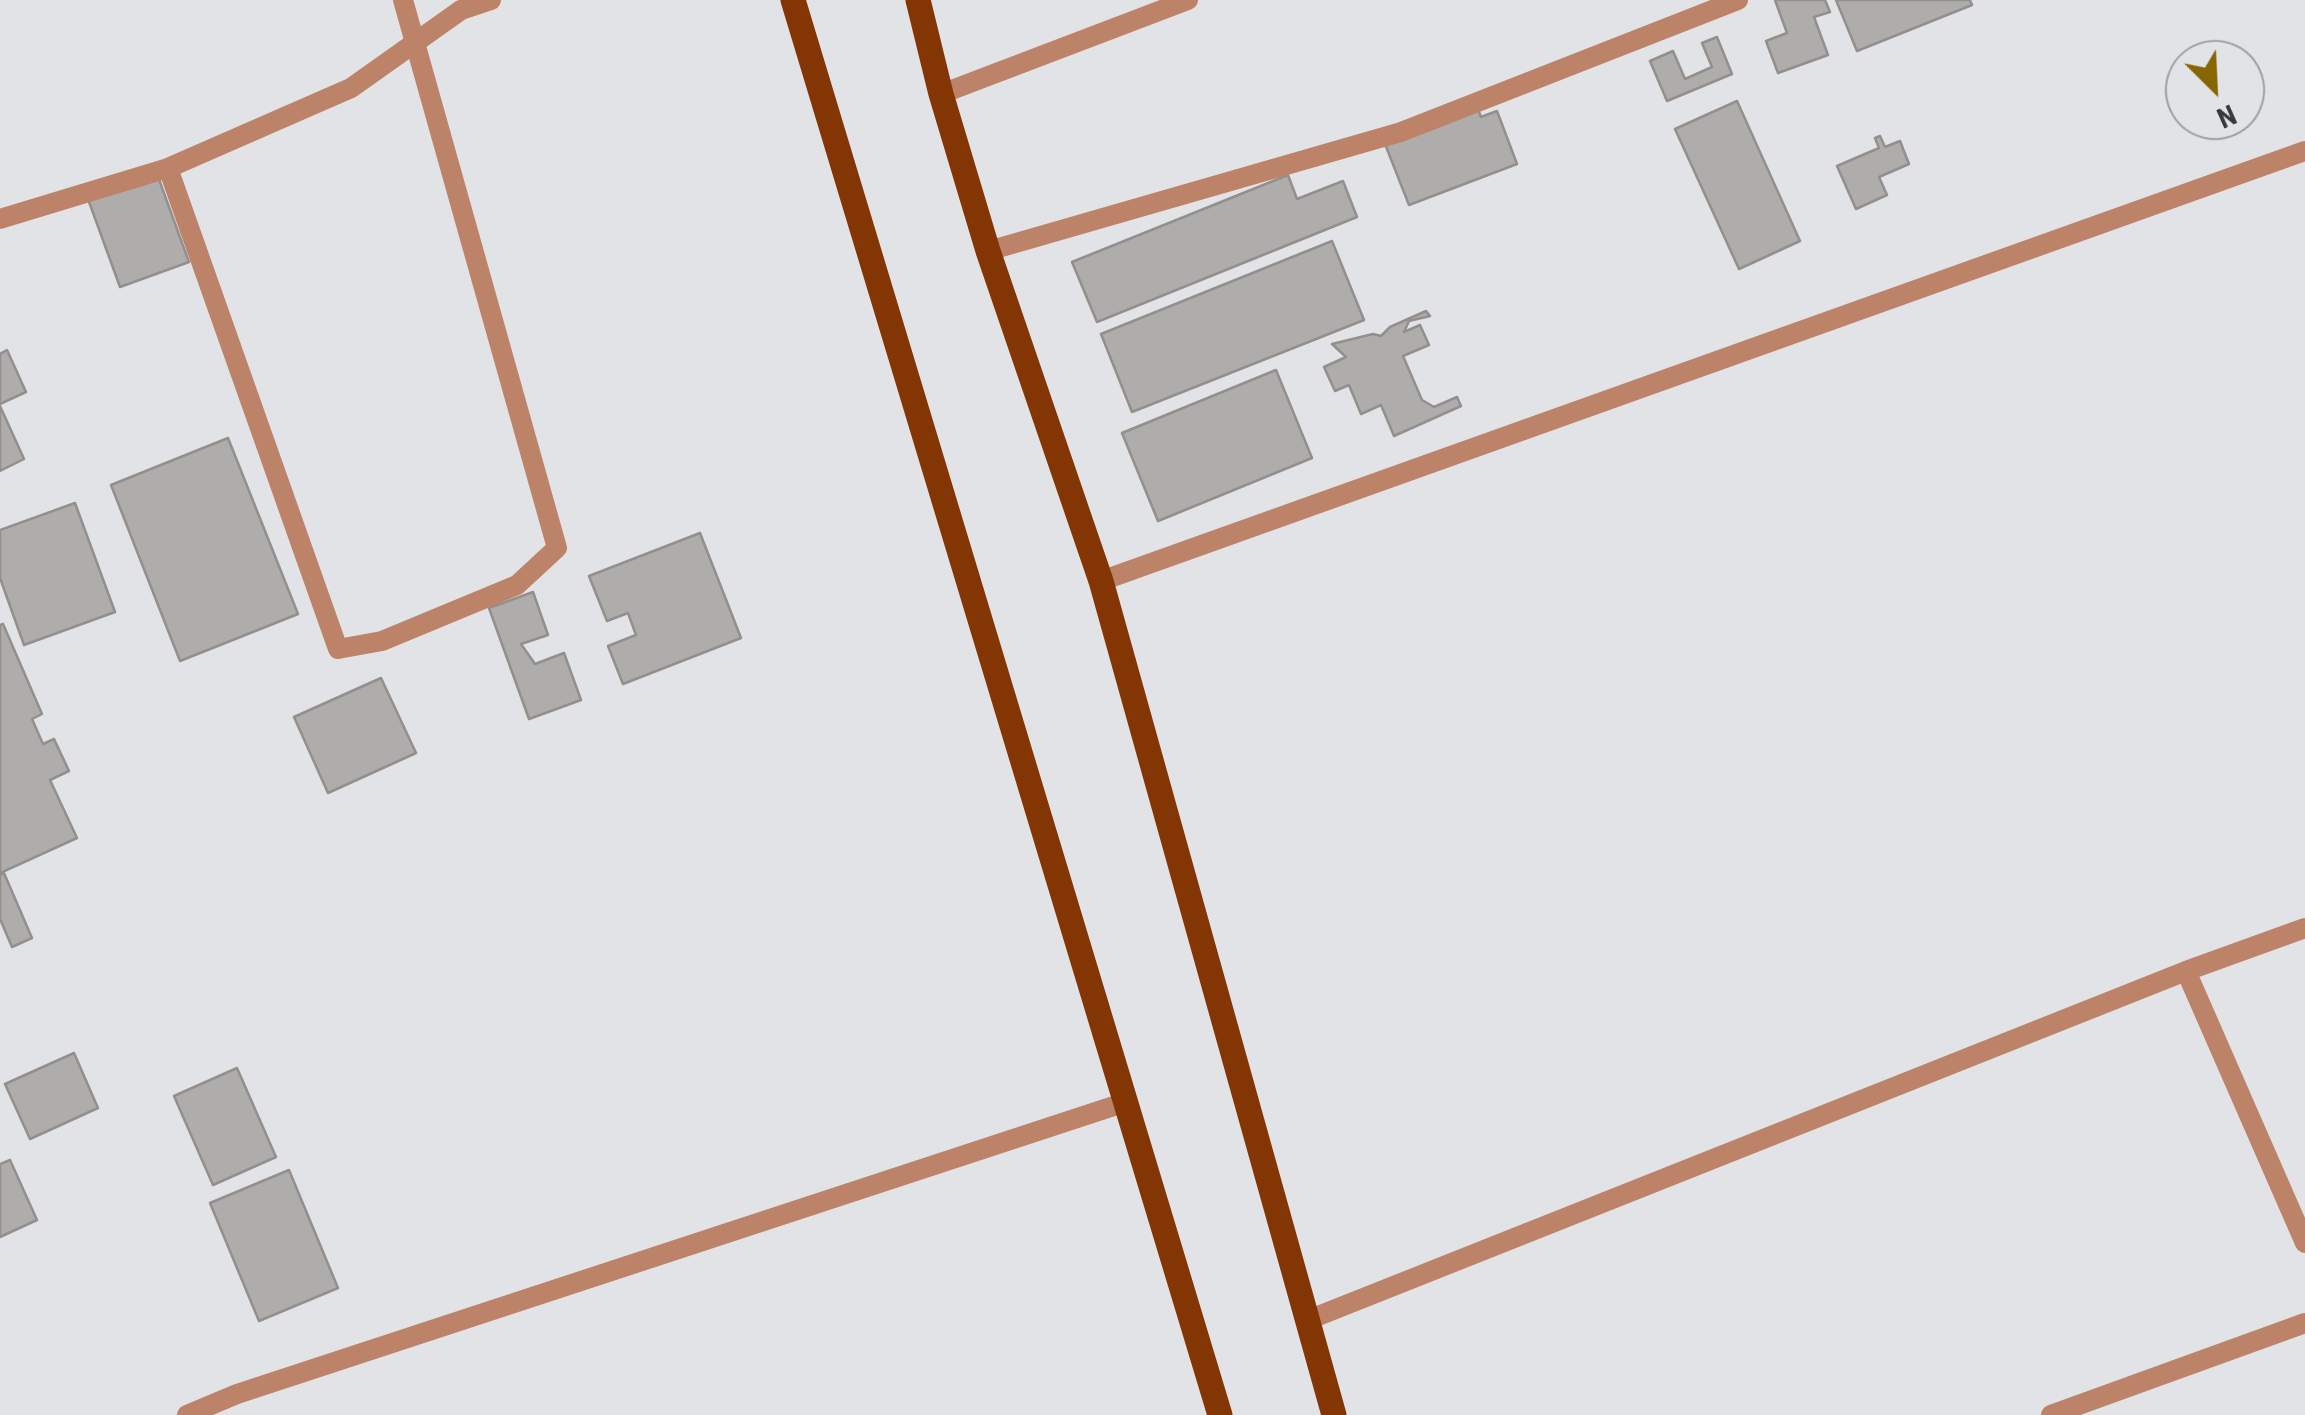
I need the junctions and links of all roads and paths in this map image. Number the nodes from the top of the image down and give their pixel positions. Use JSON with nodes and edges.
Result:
{"nodes":[{"id":1,"x":403,"y":0,"type":"edge"},
{"id":2,"x":490,"y":0,"type":"edge"},
{"id":3,"x":793,"y":0,"type":"edge"},
{"id":4,"x":918,"y":0,"type":"edge"},
{"id":5,"x":1188,"y":0,"type":"edge"},
{"id":6,"x":1738,"y":0,"type":"edge"},
{"id":7,"x":415,"y":42,"type":"junction"},
{"id":8,"x":941,"y":94,"type":"junction"},
{"id":9,"x":2305,"y":151,"type":"edge"},
{"id":10,"x":168,"y":168,"type":"junction"},
{"id":11,"x":0,"y":219,"type":"edge"},
{"id":12,"x":988,"y":251,"type":"junction"},
{"id":13,"x":1101,"y":582,"type":"junction"},
{"id":14,"x":2305,"y":928,"type":"edge"},
{"id":15,"x":2186,"y":971,"type":"junction"},
{"id":16,"x":1126,"y":1102,"type":"junction"},
{"id":17,"x":2305,"y":1243,"type":"edge"},
{"id":18,"x":1308,"y":1320,"type":"junction"},
{"id":19,"x":2305,"y":1323,"type":"edge"},
{"id":20,"x":187,"y":1415,"type":"edge"},
{"id":21,"x":1220,"y":1415,"type":"edge"},
{"id":22,"x":1334,"y":1415,"type":"edge"},
{"id":23,"x":2052,"y":1415,"type":"edge"}],
"edges":[{"from":1,"to":7,"type":"street"},
{"from":2,"to":7,"type":"street"},
{"from":3,"to":16,"type":"main road"},
{"from":4,"to":8,"type":"main road"},
{"from":5,"to":8,"type":"street"},
{"from":6,"to":12,"type":"street"},
{"from":7,"to":10,"type":"street"},
{"from":7,"to":10,"type":"street"},
{"from":8,"to":12,"type":"main road"},
{"from":9,"to":13,"type":"street"},
{"from":10,"to":11,"type":"street"},
{"from":12,"to":13,"type":"main road"},
{"from":13,"to":18,"type":"main road"},
{"from":14,"to":15,"type":"street"},
{"from":15,"to":17,"type":"street"},
{"from":15,"to":18,"type":"street"},
{"from":16,"to":20,"type":"street"},
{"from":16,"to":21,"type":"main road"},
{"from":18,"to":22,"type":"main road"},
{"from":19,"to":23,"type":"street"}]}
